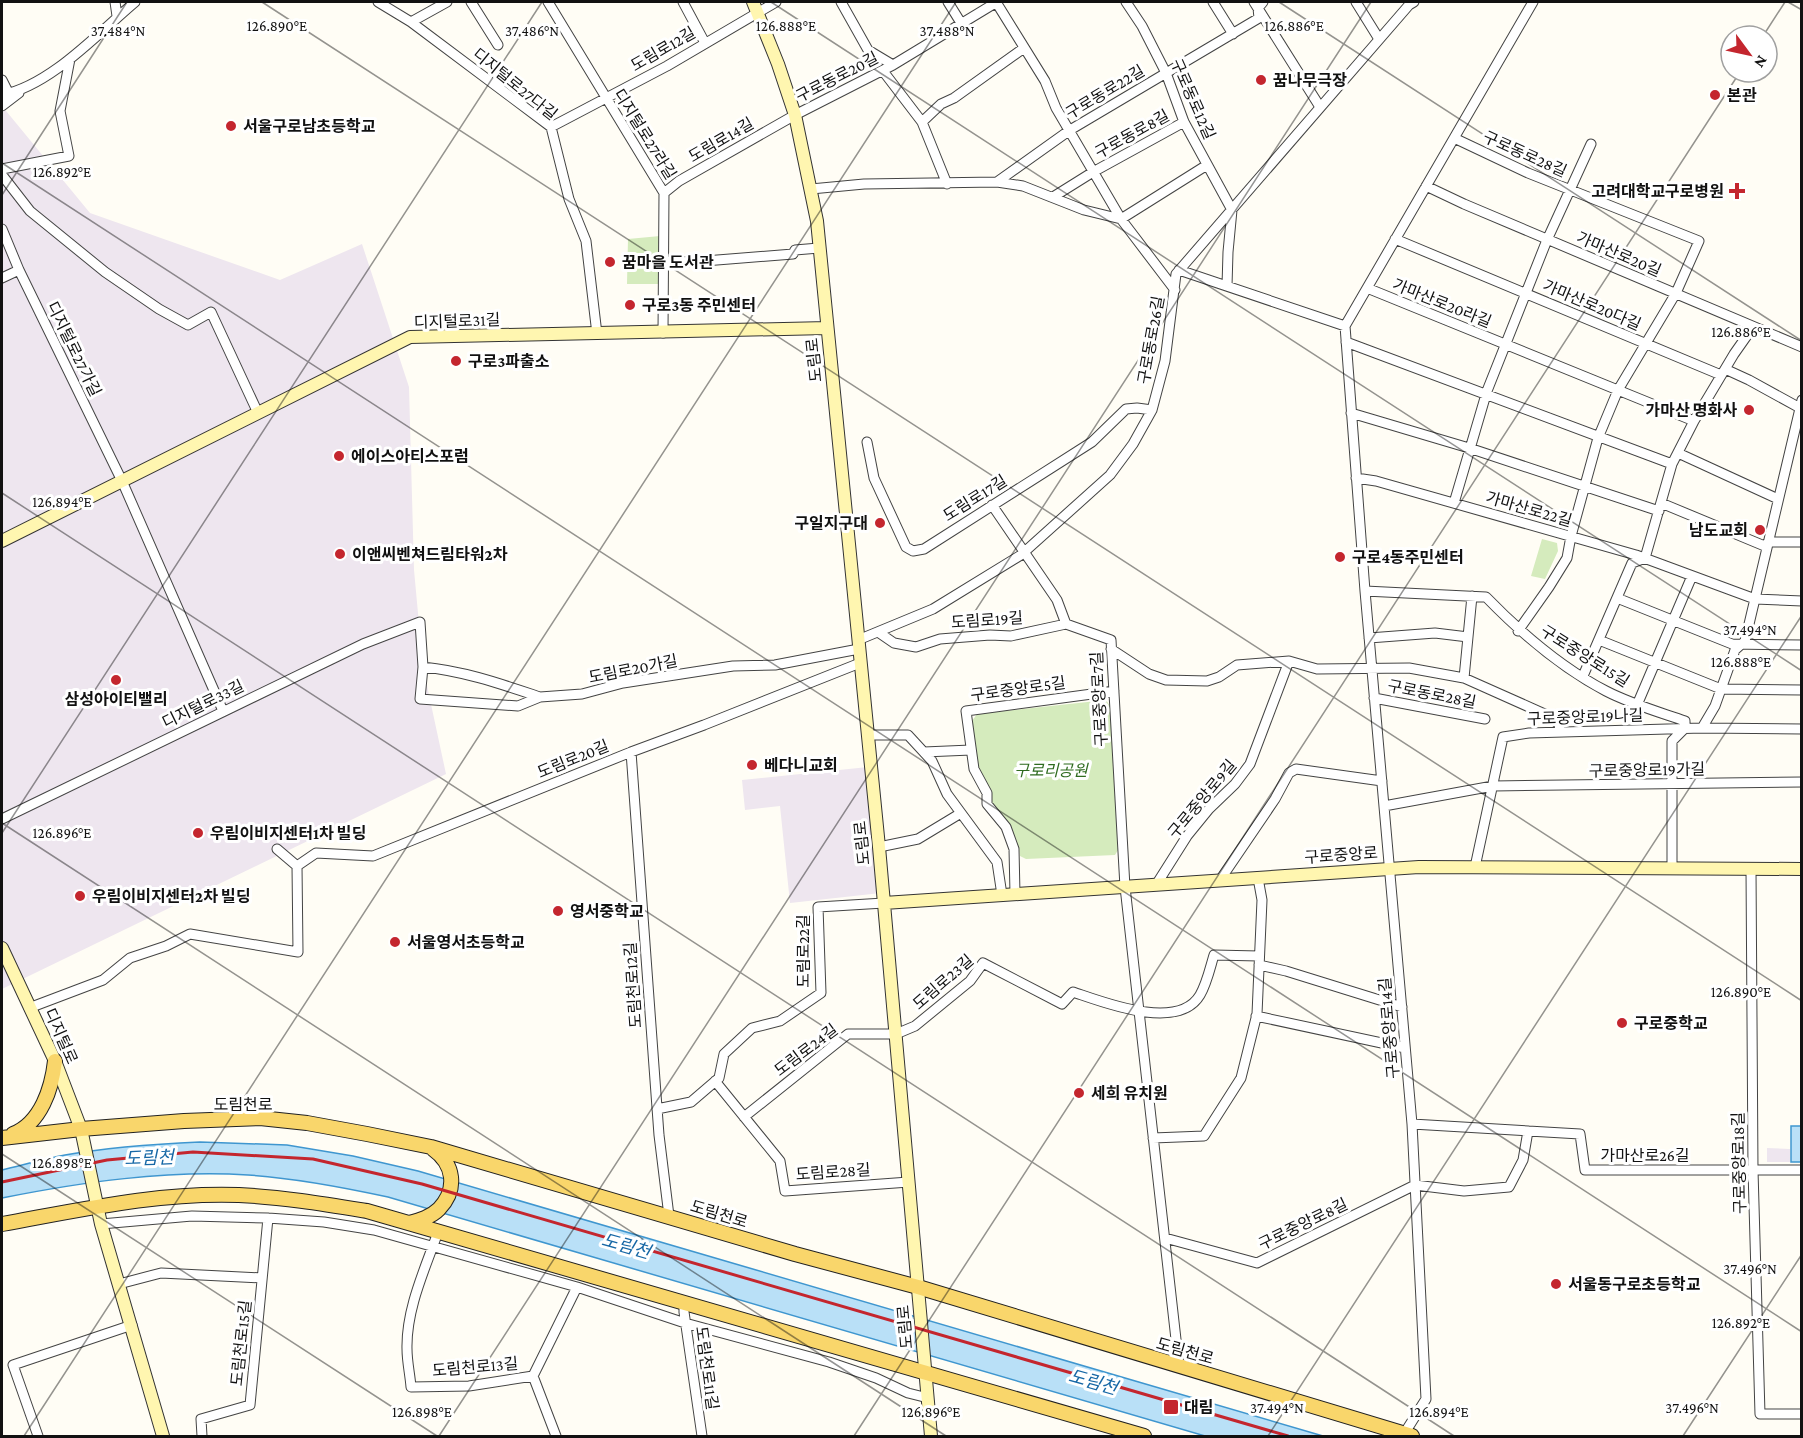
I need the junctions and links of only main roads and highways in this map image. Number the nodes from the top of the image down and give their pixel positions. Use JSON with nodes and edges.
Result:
{"nodes":[{"id":1,"x":55,"y":1061,"type":"road end"},
{"id":2,"x":5,"y":1137,"type":"edge"},
{"id":3,"x":437,"y":1151,"type":"junction"},
{"id":4,"x":414,"y":1222,"type":"junction"},
{"id":5,"x":2,"y":1224,"type":"edge"},
{"id":6,"x":1408,"y":1435,"type":"edge"},
{"id":7,"x":1144,"y":1437,"type":"edge"}],
"edges":[{"from":1,"to":2,"type":"main road"},
{"from":2,"to":3,"type":"main road","name":"도림천로"},
{"from":3,"to":4,"type":"main road"},
{"from":3,"to":6,"type":"main road","name":"도림천로"},
{"from":4,"to":5,"type":"main road"},
{"from":4,"to":7,"type":"main road"}]}
